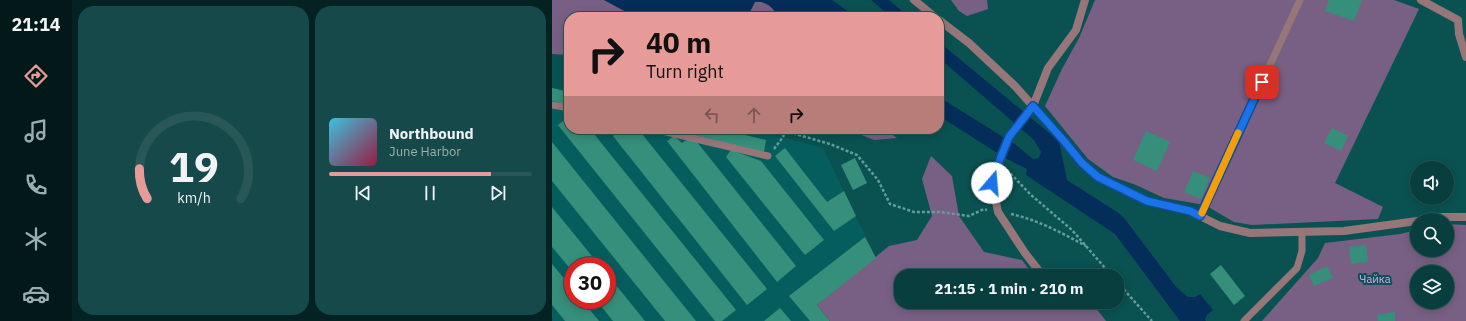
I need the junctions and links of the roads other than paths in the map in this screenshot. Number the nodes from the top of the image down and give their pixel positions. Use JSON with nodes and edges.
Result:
{"nodes":[{"id":1,"x":914,"y":0,"type":"edge"},
{"id":2,"x":1085,"y":0,"type":"edge"},
{"id":3,"x":1300,"y":0,"type":"edge"},
{"id":4,"x":1421,"y":0,"type":"edge"},
{"id":5,"x":929,"y":12,"type":"edge"},
{"id":6,"x":944,"y":24,"type":"edge"},
{"id":7,"x":1466,"y":57,"type":"edge"},
{"id":8,"x":552,"y":105,"type":"edge"},
{"id":9,"x":1033,"y":106,"type":"junction"},
{"id":10,"x":564,"y":107,"type":"edge"},
{"id":11,"x":675,"y":134,"type":"edge"},
{"id":12,"x":768,"y":156,"type":"road end"},
{"id":13,"x":1200,"y":216,"type":"junction"},
{"id":14,"x":1454,"y":217,"type":"edge"},
{"id":15,"x":1466,"y":217,"type":"edge"},
{"id":16,"x":1410,"y":222,"type":"edge"},
{"id":17,"x":1302,"y":232,"type":"junction"},
{"id":18,"x":1038,"y":269,"type":"edge"},
{"id":19,"x":1244,"y":321,"type":"edge"}],
"edges":[{"from":1,"to":5,"type":"street"},
{"from":2,"to":9,"type":"street"},
{"from":3,"to":13,"type":"lane"},
{"from":4,"to":7,"type":"street"},
{"from":6,"to":9,"type":"street"},
{"from":8,"to":10,"type":"lane"},
{"from":9,"to":13,"type":"street"},
{"from":9,"to":18,"type":"street"},
{"from":11,"to":12,"type":"lane"},
{"from":13,"to":17,"type":"street"},
{"from":14,"to":15,"type":"street"},
{"from":16,"to":17,"type":"street"},
{"from":17,"to":19,"type":"lane"}]}
